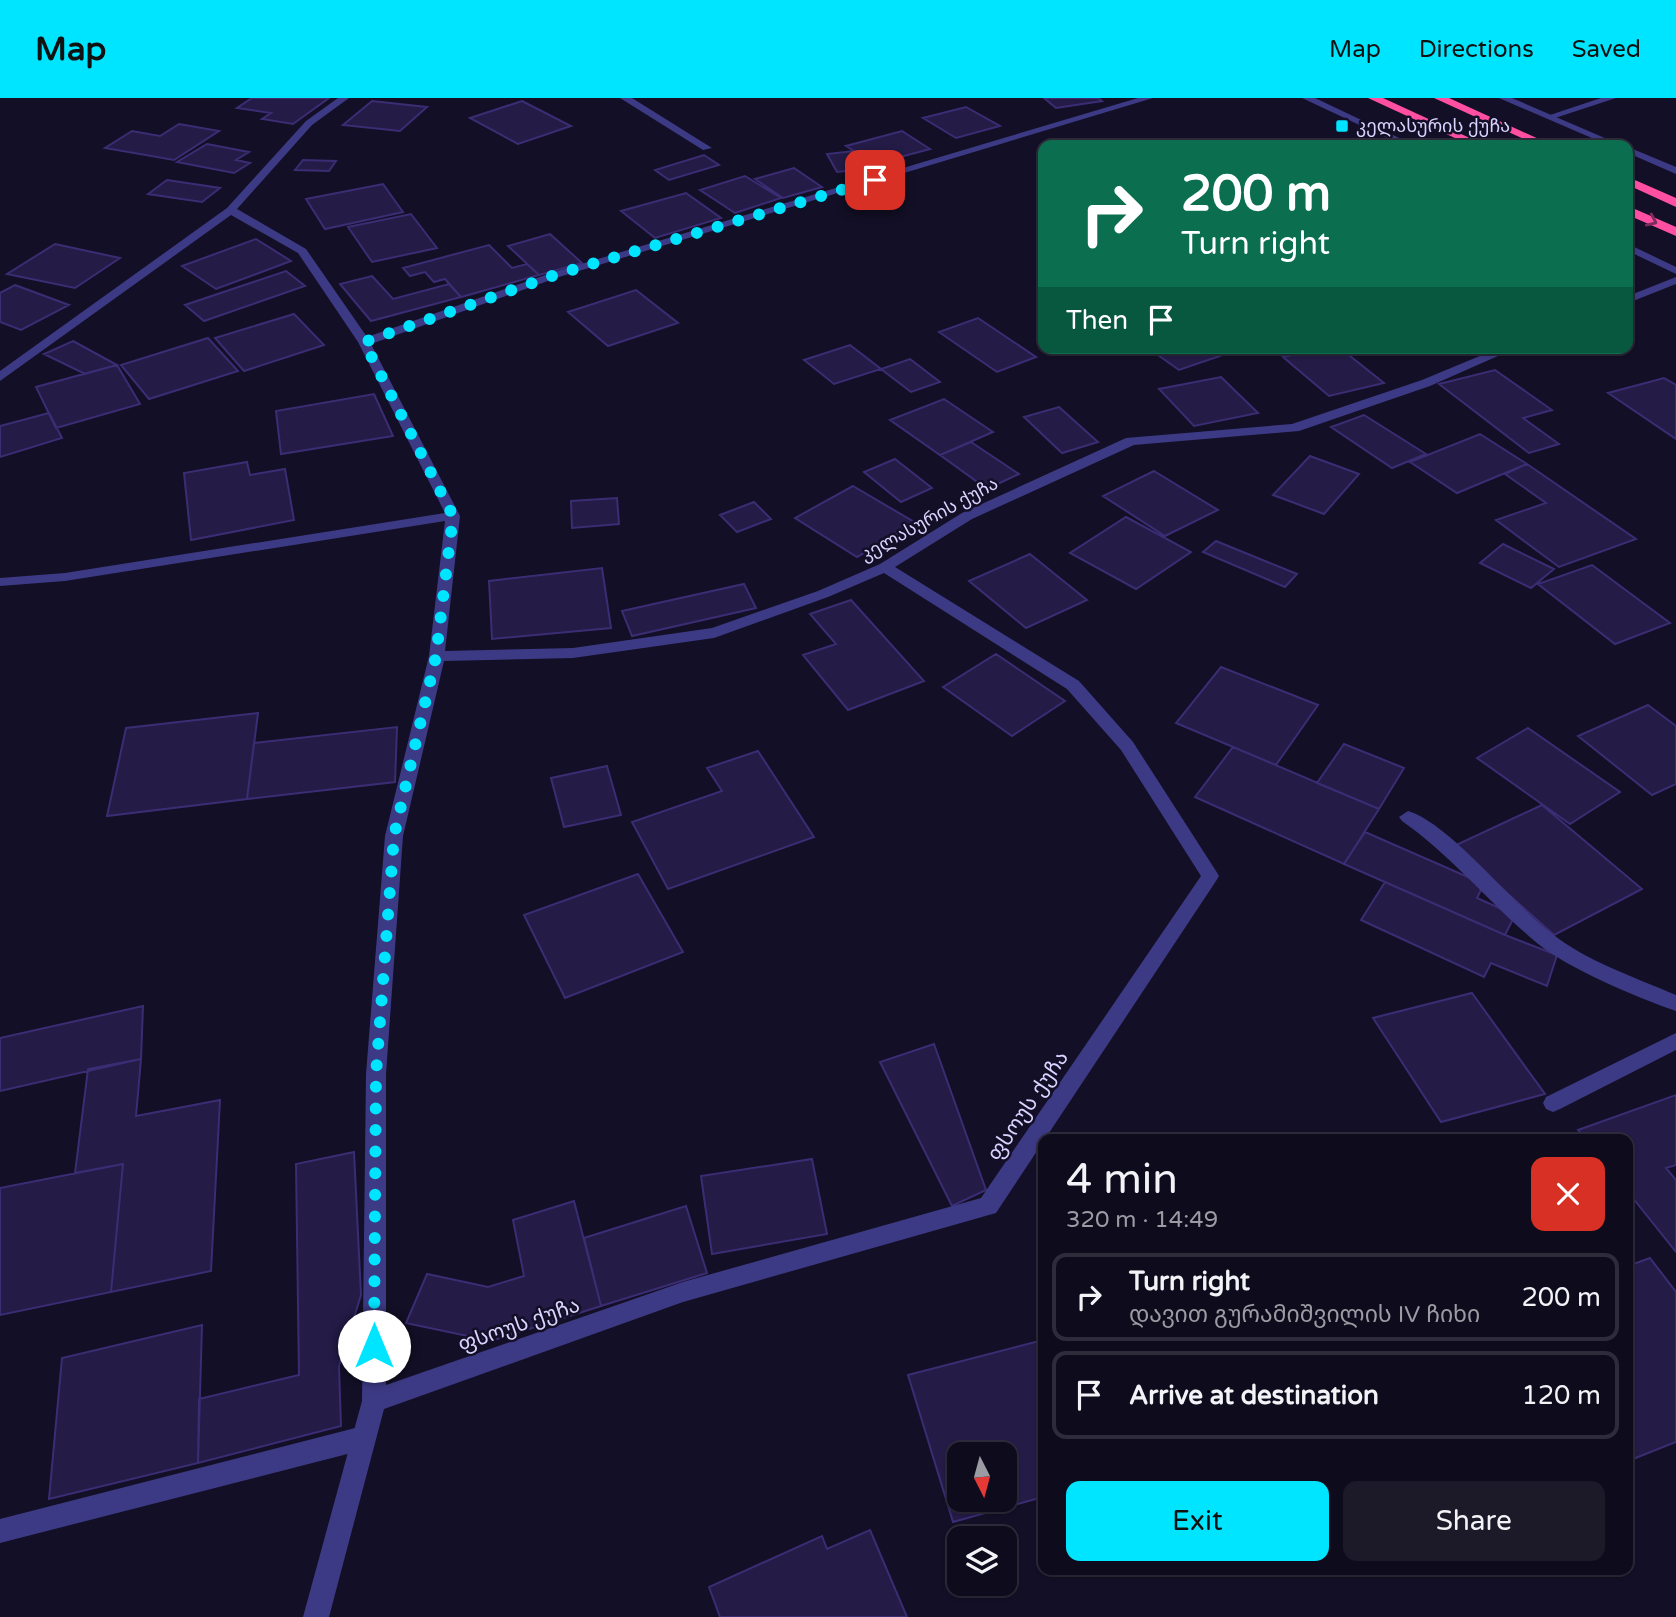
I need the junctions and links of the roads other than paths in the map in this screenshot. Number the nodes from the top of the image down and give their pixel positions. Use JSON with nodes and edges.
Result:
{"nodes":[{"id":1,"x":344,"y":98,"type":"edge"},
{"id":2,"x":625,"y":98,"type":"edge"},
{"id":3,"x":1148,"y":98,"type":"edge"},
{"id":4,"x":1307,"y":98,"type":"edge"},
{"id":5,"x":1374,"y":98,"type":"edge"},
{"id":6,"x":1440,"y":98,"type":"edge"},
{"id":7,"x":1504,"y":98,"type":"edge"},
{"id":8,"x":1611,"y":98,"type":"edge"},
{"id":9,"x":1549,"y":117,"type":"junction"},
{"id":10,"x":1398,"y":140,"type":"edge"},
{"id":11,"x":1468,"y":140,"type":"edge"},
{"id":12,"x":1535,"y":140,"type":"edge"},
{"id":13,"x":1604,"y":140,"type":"edge"},
{"id":14,"x":707,"y":148,"type":"dead end"},
{"id":15,"x":1633,"y":152,"type":"edge"},
{"id":16,"x":1676,"y":171,"type":"edge"},
{"id":17,"x":1633,"y":183,"type":"edge"},
{"id":18,"x":1676,"y":203,"type":"edge"},
{"id":19,"x":232,"y":210,"type":"junction"},
{"id":20,"x":1633,"y":212,"type":"edge"},
{"id":21,"x":1676,"y":232,"type":"edge"},
{"id":22,"x":1633,"y":250,"type":"edge"},
{"id":23,"x":1676,"y":271,"type":"edge"},
{"id":24,"x":1676,"y":280,"type":"edge"},
{"id":25,"x":1633,"y":298,"type":"edge"},
{"id":26,"x":364,"y":342,"type":"junction"},
{"id":27,"x":1496,"y":354,"type":"edge"},
{"id":28,"x":0,"y":377,"type":"edge"},
{"id":29,"x":453,"y":516,"type":"junction"},
{"id":30,"x":885,"y":567,"type":"junction"},
{"id":31,"x":0,"y":582,"type":"edge"},
{"id":32,"x":436,"y":656,"type":"junction"},
{"id":33,"x":1408,"y":817,"type":"dead end"},
{"id":34,"x":1676,"y":1003,"type":"edge"},
{"id":35,"x":1676,"y":1041,"type":"edge"},
{"id":36,"x":1553,"y":1103,"type":"dead end"},
{"id":37,"x":374,"y":1401,"type":"junction"},
{"id":38,"x":363,"y":1438,"type":"junction"},
{"id":39,"x":0,"y":1531,"type":"edge"},
{"id":40,"x":316,"y":1617,"type":"edge"}],
"edges":[{"from":1,"to":19,"type":"street"},
{"from":2,"to":14,"type":"street"},
{"from":3,"to":26,"type":"street"},
{"from":4,"to":10,"type":"street"},
{"from":5,"to":11,"type":"highway"},
{"from":6,"to":12,"type":"highway"},
{"from":7,"to":9,"type":"street"},
{"from":8,"to":9,"type":"street"},
{"from":9,"to":13,"type":"street"},
{"from":15,"to":16,"type":"street"},
{"from":17,"to":18,"type":"highway"},
{"from":19,"to":26,"type":"street"},
{"from":19,"to":28,"type":"street"},
{"from":20,"to":21,"type":"highway","one_way":true},
{"from":22,"to":23,"type":"street"},
{"from":24,"to":25,"type":"street"},
{"from":26,"to":29,"type":"street"},
{"from":27,"to":30,"type":"street","name":"კელასურის ქუჩა"},
{"from":29,"to":31,"type":"street"},
{"from":29,"to":32,"type":"street"},
{"from":30,"to":32,"type":"street","name":"კელასურის ქუჩა"},
{"from":30,"to":37,"type":"street","name":"ფსოუს ქუჩა"},
{"from":32,"to":37,"type":"street"},
{"from":33,"to":34,"type":"street"},
{"from":35,"to":36,"type":"street"},
{"from":37,"to":38,"type":"street"},
{"from":38,"to":39,"type":"street"},
{"from":38,"to":40,"type":"street"}]}
